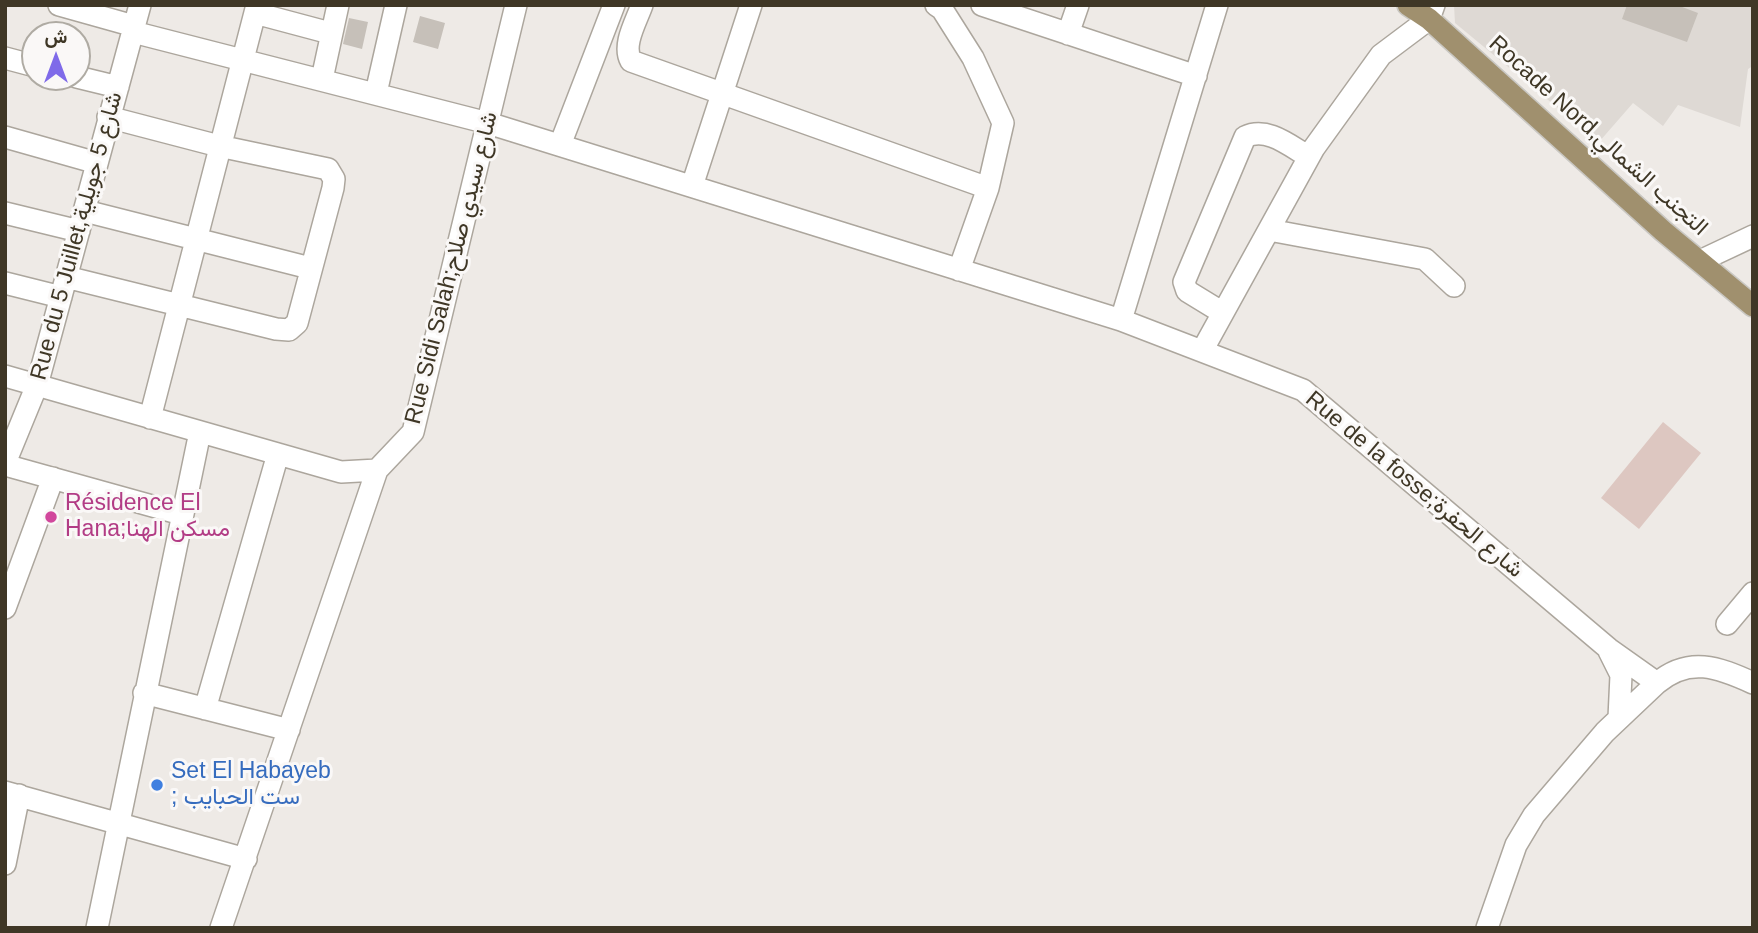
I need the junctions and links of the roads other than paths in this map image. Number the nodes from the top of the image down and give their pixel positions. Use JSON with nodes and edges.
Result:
{"nodes":[{"id":1,"x":59,"y":5,"type":"edge"},
{"id":2,"x":338,"y":5,"type":"edge"},
{"id":3,"x":396,"y":5,"type":"edge"},
{"id":4,"x":516,"y":5,"type":"edge"},
{"id":5,"x":614,"y":5,"type":"edge"},
{"id":6,"x":642,"y":5,"type":"edge"},
{"id":7,"x":751,"y":5,"type":"edge"},
{"id":8,"x":982,"y":5,"type":"edge"},
{"id":9,"x":1078,"y":5,"type":"edge"},
{"id":10,"x":1217,"y":5,"type":"edge"},
{"id":11,"x":1408,"y":5,"type":"edge"},
{"id":12,"x":941,"y":7,"type":"edge"},
{"id":13,"x":256,"y":9,"type":"edge"},
{"id":14,"x":1432,"y":12,"type":"edge"},
{"id":15,"x":136,"y":21,"type":"edge"},
{"id":16,"x":330,"y":33,"type":"junction"},
{"id":17,"x":1068,"y":34,"type":"junction"},
{"id":18,"x":244,"y":59,"type":"junction"},
{"id":19,"x":1196,"y":76,"type":"junction"},
{"id":20,"x":322,"y":79,"type":"junction"},
{"id":21,"x":91,"y":80,"type":"edge"},
{"id":22,"x":118,"y":87,"type":"junction"},
{"id":23,"x":376,"y":93,"type":"junction"},
{"id":24,"x":722,"y":93,"type":"junction"},
{"id":25,"x":108,"y":117,"type":"junction"},
{"id":26,"x":488,"y":123,"type":"junction"},
{"id":27,"x":5,"y":137,"type":"edge"},
{"id":28,"x":560,"y":145,"type":"junction"},
{"id":29,"x":219,"y":146,"type":"junction"},
{"id":30,"x":1309,"y":157,"type":"junction"},
{"id":31,"x":97,"y":163,"type":"junction"},
{"id":32,"x":692,"y":186,"type":"junction"},
{"id":33,"x":988,"y":188,"type":"junction"},
{"id":34,"x":5,"y":212,"type":"edge"},
{"id":35,"x":82,"y":221,"type":"junction"},
{"id":36,"x":1269,"y":230,"type":"junction"},
{"id":37,"x":1753,"y":236,"type":"edge"},
{"id":38,"x":195,"y":238,"type":"junction"},
{"id":39,"x":1700,"y":261,"type":"junction"},
{"id":40,"x":310,"y":268,"type":"junction"},
{"id":41,"x":959,"y":270,"type":"junction"},
{"id":42,"x":5,"y":282,"type":"edge"},
{"id":43,"x":1454,"y":286,"type":"dead end"},
{"id":44,"x":64,"y":287,"type":"junction"},
{"id":45,"x":180,"y":306,"type":"junction"},
{"id":46,"x":1753,"y":306,"type":"edge"},
{"id":47,"x":1223,"y":313,"type":"junction"},
{"id":48,"x":1121,"y":320,"type":"junction"},
{"id":49,"x":1202,"y":351,"type":"junction"},
{"id":50,"x":5,"y":376,"type":"edge"},
{"id":51,"x":37,"y":385,"type":"junction"},
{"id":52,"x":150,"y":418,"type":"junction"},
{"id":53,"x":200,"y":432,"type":"junction"},
{"id":54,"x":278,"y":454,"type":"junction"},
{"id":55,"x":5,"y":464,"type":"edge"},
{"id":56,"x":377,"y":470,"type":"junction"},
{"id":57,"x":53,"y":478,"type":"junction"},
{"id":58,"x":181,"y":514,"type":"junction"},
{"id":59,"x":1753,"y":593,"type":"edge"},
{"id":60,"x":6,"y":605,"type":"edge"},
{"id":61,"x":1727,"y":624,"type":"dead end"},
{"id":62,"x":1609,"y":649,"type":"junction"},
{"id":63,"x":1660,"y":680,"type":"junction"},
{"id":64,"x":1753,"y":683,"type":"edge"},
{"id":65,"x":144,"y":693,"type":"junction"},
{"id":66,"x":205,"y":709,"type":"junction"},
{"id":67,"x":1619,"y":718,"type":"junction"},
{"id":68,"x":289,"y":730,"type":"junction"},
{"id":69,"x":12,"y":794,"type":"edge"},
{"id":70,"x":117,"y":823,"type":"junction"},
{"id":71,"x":246,"y":859,"type":"junction"},
{"id":72,"x":5,"y":864,"type":"edge"},
{"id":73,"x":97,"y":928,"type":"edge"},
{"id":74,"x":221,"y":928,"type":"edge"},
{"id":75,"x":1487,"y":928,"type":"edge"}],
"edges":[{"from":1,"to":15,"type":"street","name":"Rue de la fosse;شارع الحفرة"},
{"from":2,"to":16,"type":"street"},
{"from":3,"to":23,"type":"street"},
{"from":4,"to":26,"type":"street","name":"Rue Sidi Salah;شارع سيدي صلاح"},
{"from":5,"to":28,"type":"street"},
{"from":6,"to":24,"type":"street"},
{"from":7,"to":24,"type":"street"},
{"from":8,"to":17,"type":"street"},
{"from":9,"to":17,"type":"street"},
{"from":10,"to":19,"type":"street"},
{"from":11,"to":14,"type":"main road","name":"Rocade Nord,التجنب الشمالي"},
{"from":12,"to":33,"type":"street"},
{"from":13,"to":16,"type":"street"},
{"from":13,"to":18,"type":"street"},
{"from":14,"to":30,"type":"street"},
{"from":14,"to":39,"type":"main road","name":"Rocade Nord,التجنب الشمالي"},
{"from":15,"to":18,"type":"street","name":"Rue de la fosse;شارع الحفرة"},
{"from":15,"to":22,"type":"street","name":"Rue du 5 Juillet,شارع 5 جويلية"},
{"from":16,"to":20,"type":"street"},
{"from":17,"to":19,"type":"street"},
{"from":18,"to":20,"type":"street","name":"Rue de la fosse;شارع الحفرة"},
{"from":18,"to":29,"type":"street"},
{"from":19,"to":48,"type":"street"},
{"from":20,"to":23,"type":"street","name":"Rue de la fosse;شارع الحفرة"},
{"from":21,"to":22,"type":"street"},
{"from":22,"to":25,"type":"street","name":"Rue du 5 Juillet,شارع 5 جويلية"},
{"from":23,"to":26,"type":"street","name":"Rue de la fosse;شارع الحفرة"},
{"from":24,"to":32,"type":"street"},
{"from":24,"to":33,"type":"street"},
{"from":25,"to":29,"type":"street"},
{"from":25,"to":31,"type":"street","name":"Rue du 5 Juillet,شارع 5 جويلية"},
{"from":26,"to":28,"type":"street","name":"Rue de la fosse;شارع الحفرة"},
{"from":26,"to":56,"type":"street","name":"Rue Sidi Salah;شارع سيدي صلاح"},
{"from":27,"to":31,"type":"street"},
{"from":28,"to":32,"type":"street","name":"Rue de la fosse;شارع الحفرة"},
{"from":29,"to":38,"type":"street"},
{"from":29,"to":40,"type":"street"},
{"from":30,"to":36,"type":"street"},
{"from":30,"to":47,"type":"street"},
{"from":31,"to":35,"type":"street","name":"Rue du 5 Juillet,شارع 5 جويلية"},
{"from":32,"to":41,"type":"street","name":"Rue de la fosse;شارع الحفرة"},
{"from":33,"to":41,"type":"street"},
{"from":34,"to":35,"type":"street"},
{"from":35,"to":38,"type":"street"},
{"from":35,"to":44,"type":"street","name":"Rue du 5 Juillet,شارع 5 جويلية"},
{"from":36,"to":43,"type":"street"},
{"from":36,"to":47,"type":"street"},
{"from":37,"to":39,"type":"street"},
{"from":38,"to":40,"type":"street"},
{"from":38,"to":45,"type":"street"},
{"from":39,"to":46,"type":"main road","name":"Rocade Nord,التجنب الشمالي"},
{"from":40,"to":45,"type":"street"},
{"from":41,"to":48,"type":"street","name":"Rue de la fosse;شارع الحفرة"},
{"from":42,"to":44,"type":"street"},
{"from":44,"to":45,"type":"street"},
{"from":44,"to":51,"type":"street","name":"Rue du 5 Juillet,شارع 5 جويلية"},
{"from":45,"to":52,"type":"street"},
{"from":47,"to":49,"type":"street"},
{"from":48,"to":49,"type":"street","name":"Rue de la fosse;شارع الحفرة"},
{"from":49,"to":62,"type":"street","name":"Rue de la fosse;شارع الحفرة"},
{"from":50,"to":51,"type":"street"},
{"from":51,"to":52,"type":"street"},
{"from":51,"to":55,"type":"street","name":"Rue du 5 Juillet,شارع 5 جويلية"},
{"from":52,"to":53,"type":"street"},
{"from":53,"to":54,"type":"street"},
{"from":53,"to":58,"type":"street"},
{"from":54,"to":56,"type":"street"},
{"from":54,"to":66,"type":"street"},
{"from":55,"to":57,"type":"street"},
{"from":56,"to":68,"type":"street"},
{"from":57,"to":58,"type":"street"},
{"from":57,"to":60,"type":"street"},
{"from":58,"to":65,"type":"street"},
{"from":59,"to":61,"type":"street"},
{"from":62,"to":63,"type":"street","name":"Rue de la fosse;شارع الحفرة"},
{"from":62,"to":67,"type":"street"},
{"from":63,"to":64,"type":"street"},
{"from":63,"to":67,"type":"street"},
{"from":65,"to":66,"type":"street"},
{"from":65,"to":70,"type":"street"},
{"from":66,"to":68,"type":"street"},
{"from":67,"to":75,"type":"street"},
{"from":68,"to":71,"type":"street"},
{"from":69,"to":70,"type":"street"},
{"from":69,"to":72,"type":"street"},
{"from":70,"to":71,"type":"street"},
{"from":70,"to":73,"type":"street"},
{"from":71,"to":74,"type":"street"}]}
